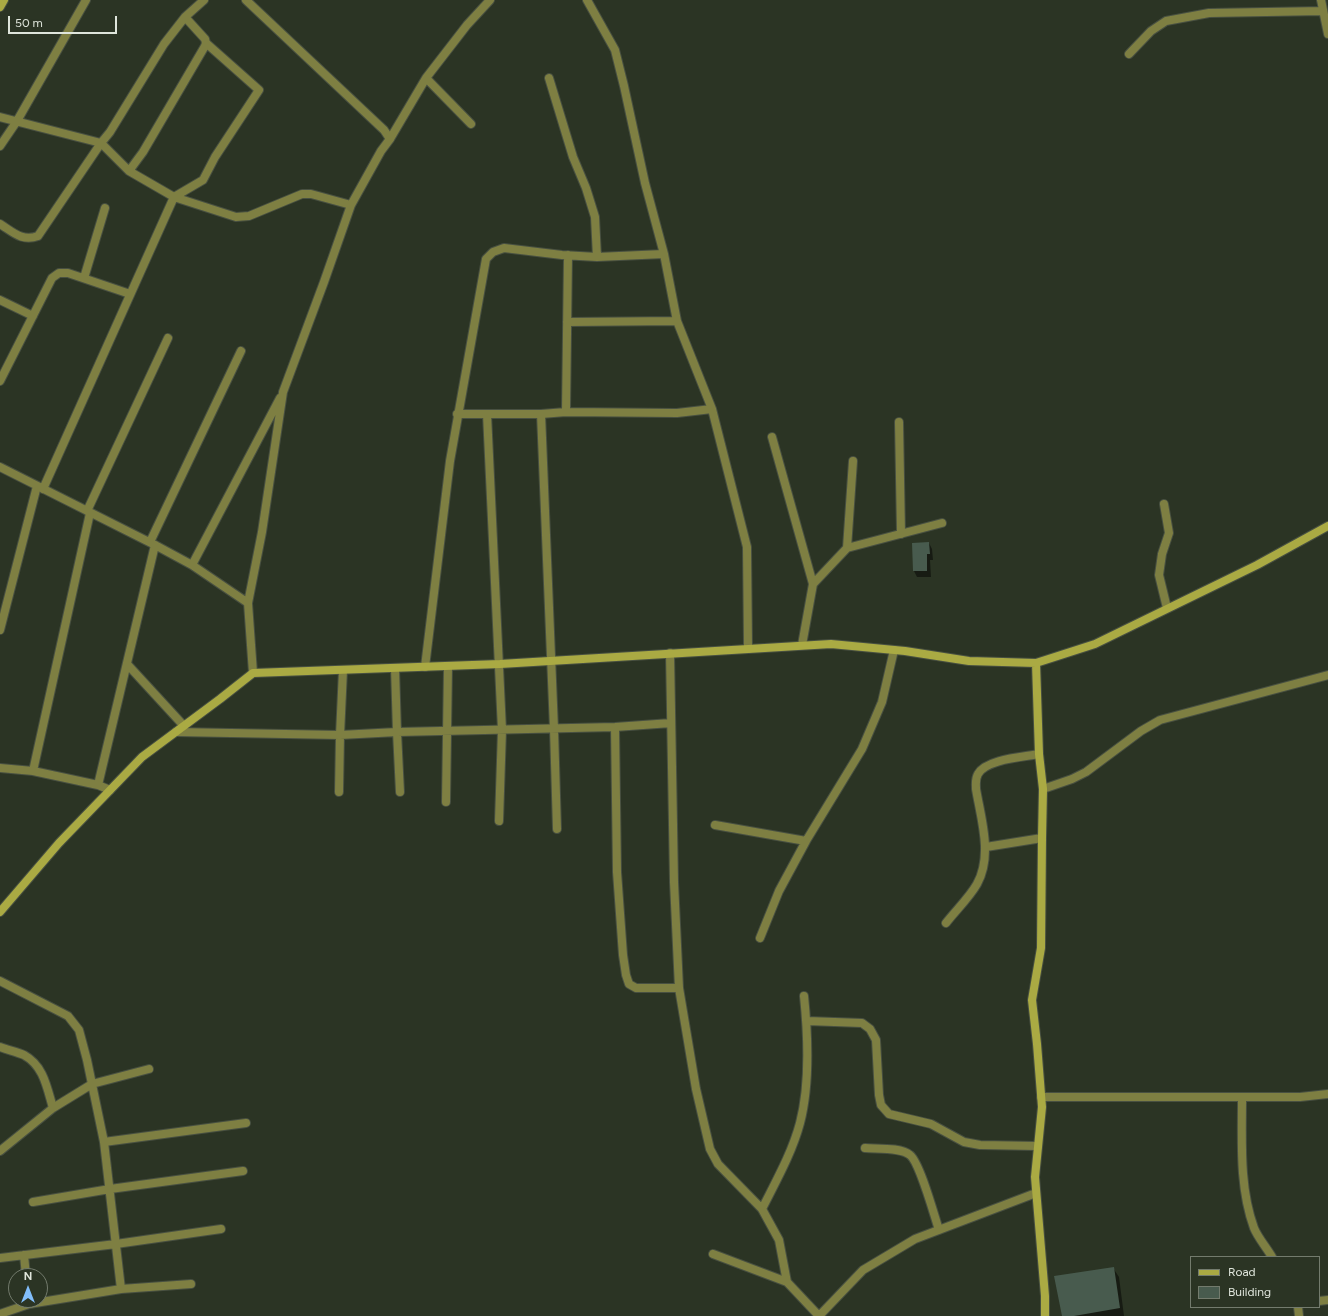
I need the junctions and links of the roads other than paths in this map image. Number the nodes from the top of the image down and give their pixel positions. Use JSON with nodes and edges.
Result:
{"nodes":[{"id":1,"x":4,"y":0,"type":"edge"},
{"id":2,"x":86,"y":0,"type":"edge"},
{"id":3,"x":204,"y":0,"type":"edge"},
{"id":4,"x":246,"y":0,"type":"edge"},
{"id":5,"x":490,"y":0,"type":"edge"},
{"id":6,"x":587,"y":0,"type":"edge"},
{"id":7,"x":1321,"y":0,"type":"edge"},
{"id":8,"x":0,"y":7,"type":"edge"},
{"id":9,"x":1323,"y":11,"type":"junction"},
{"id":10,"x":185,"y":17,"type":"junction"},
{"id":11,"x":1328,"y":34,"type":"edge"},
{"id":12,"x":206,"y":43,"type":"junction"},
{"id":13,"x":1129,"y":54,"type":"dead end"},
{"id":14,"x":426,"y":78,"type":"junction"},
{"id":15,"x":549,"y":78,"type":"dead end"},
{"id":16,"x":0,"y":117,"type":"edge"},
{"id":17,"x":17,"y":121,"type":"junction"},
{"id":18,"x":471,"y":124,"type":"dead end"},
{"id":19,"x":390,"y":139,"type":"junction"},
{"id":20,"x":101,"y":143,"type":"junction"},
{"id":21,"x":0,"y":146,"type":"edge"},
{"id":22,"x":129,"y":171,"type":"junction"},
{"id":23,"x":174,"y":197,"type":"junction"},
{"id":24,"x":351,"y":206,"type":"junction"},
{"id":25,"x":105,"y":208,"type":"dead end"},
{"id":26,"x":0,"y":224,"type":"edge"},
{"id":27,"x":664,"y":254,"type":"junction"},
{"id":28,"x":568,"y":255,"type":"junction"},
{"id":29,"x":598,"y":257,"type":"junction"},
{"id":30,"x":84,"y":278,"type":"junction"},
{"id":31,"x":130,"y":294,"type":"junction"},
{"id":32,"x":0,"y":300,"type":"edge"},
{"id":33,"x":33,"y":316,"type":"junction"},
{"id":34,"x":677,"y":321,"type":"junction"},
{"id":35,"x":567,"y":322,"type":"junction"},
{"id":36,"x":168,"y":338,"type":"dead end"},
{"id":37,"x":241,"y":351,"type":"dead end"},
{"id":38,"x":0,"y":381,"type":"edge"},
{"id":39,"x":283,"y":392,"type":"junction"},
{"id":40,"x":712,"y":409,"type":"junction"},
{"id":41,"x":566,"y":412,"type":"junction"},
{"id":42,"x":457,"y":414,"type":"junction"},
{"id":43,"x":487,"y":414,"type":"junction"},
{"id":44,"x":541,"y":414,"type":"junction"},
{"id":45,"x":899,"y":422,"type":"dead end"},
{"id":46,"x":772,"y":437,"type":"dead end"},
{"id":47,"x":852,"y":461,"type":"dead end"},
{"id":48,"x":0,"y":467,"type":"edge"},
{"id":49,"x":40,"y":487,"type":"junction"},
{"id":50,"x":1164,"y":504,"type":"dead end"},
{"id":51,"x":89,"y":512,"type":"junction"},
{"id":52,"x":942,"y":523,"type":"dead end"},
{"id":53,"x":1328,"y":526,"type":"edge"},
{"id":54,"x":901,"y":534,"type":"junction"},
{"id":55,"x":152,"y":543,"type":"junction"},
{"id":56,"x":847,"y":548,"type":"junction"},
{"id":57,"x":192,"y":565,"type":"junction"},
{"id":58,"x":812,"y":584,"type":"junction"},
{"id":59,"x":248,"y":603,"type":"junction"},
{"id":60,"x":1167,"y":608,"type":"junction"},
{"id":61,"x":0,"y":630,"type":"edge"},
{"id":62,"x":802,"y":645,"type":"junction"},
{"id":63,"x":748,"y":648,"type":"junction"},
{"id":64,"x":894,"y":650,"type":"junction"},
{"id":65,"x":670,"y":654,"type":"junction"},
{"id":66,"x":551,"y":661,"type":"junction"},
{"id":67,"x":1036,"y":663,"type":"junction"},
{"id":68,"x":127,"y":664,"type":"junction"},
{"id":69,"x":500,"y":664,"type":"junction"},
{"id":70,"x":448,"y":666,"type":"junction"},
{"id":71,"x":425,"y":667,"type":"junction"},
{"id":72,"x":395,"y":668,"type":"junction"},
{"id":73,"x":343,"y":670,"type":"junction"},
{"id":74,"x":252,"y":673,"type":"junction"},
{"id":75,"x":1328,"y":675,"type":"edge"},
{"id":76,"x":671,"y":722,"type":"junction"},
{"id":77,"x":184,"y":726,"type":"junction"},
{"id":78,"x":615,"y":727,"type":"junction"},
{"id":79,"x":554,"y":729,"type":"junction"},
{"id":80,"x":502,"y":730,"type":"junction"},
{"id":81,"x":448,"y":731,"type":"junction"},
{"id":82,"x":176,"y":732,"type":"junction"},
{"id":83,"x":397,"y":732,"type":"junction"},
{"id":84,"x":340,"y":735,"type":"junction"},
{"id":85,"x":1039,"y":754,"type":"junction"},
{"id":86,"x":0,"y":768,"type":"edge"},
{"id":87,"x":34,"y":771,"type":"junction"},
{"id":88,"x":98,"y":785,"type":"junction"},
{"id":89,"x":1043,"y":789,"type":"junction"},
{"id":90,"x":110,"y":790,"type":"junction"},
{"id":91,"x":339,"y":792,"type":"dead end"},
{"id":92,"x":400,"y":792,"type":"dead end"},
{"id":93,"x":446,"y":802,"type":"dead end"},
{"id":94,"x":499,"y":821,"type":"dead end"},
{"id":95,"x":715,"y":825,"type":"dead end"},
{"id":96,"x":556,"y":829,"type":"dead end"},
{"id":97,"x":1042,"y":838,"type":"junction"},
{"id":98,"x":806,"y":841,"type":"junction"},
{"id":99,"x":986,"y":847,"type":"junction"},
{"id":100,"x":0,"y":912,"type":"edge"},
{"id":101,"x":946,"y":922,"type":"dead end"},
{"id":102,"x":760,"y":938,"type":"dead end"},
{"id":103,"x":0,"y":981,"type":"edge"},
{"id":104,"x":679,"y":988,"type":"junction"},
{"id":105,"x":804,"y":996,"type":"dead end"},
{"id":106,"x":806,"y":1021,"type":"junction"},
{"id":107,"x":0,"y":1047,"type":"edge"},
{"id":108,"x":149,"y":1069,"type":"dead end"},
{"id":109,"x":92,"y":1084,"type":"junction"},
{"id":110,"x":1328,"y":1094,"type":"edge"},
{"id":111,"x":1041,"y":1097,"type":"junction"},
{"id":112,"x":1242,"y":1097,"type":"junction"},
{"id":113,"x":53,"y":1108,"type":"junction"},
{"id":114,"x":246,"y":1122,"type":"dead end"},
{"id":115,"x":104,"y":1142,"type":"junction"},
{"id":116,"x":1038,"y":1146,"type":"junction"},
{"id":117,"x":865,"y":1148,"type":"dead end"},
{"id":118,"x":0,"y":1151,"type":"edge"},
{"id":119,"x":243,"y":1171,"type":"dead end"},
{"id":120,"x":110,"y":1189,"type":"junction"},
{"id":121,"x":1036,"y":1193,"type":"junction"},
{"id":122,"x":34,"y":1202,"type":"dead end"},
{"id":123,"x":762,"y":1209,"type":"junction"},
{"id":124,"x":221,"y":1229,"type":"dead end"},
{"id":125,"x":939,"y":1230,"type":"junction"},
{"id":126,"x":116,"y":1244,"type":"junction"},
{"id":127,"x":713,"y":1254,"type":"dead end"},
{"id":128,"x":24,"y":1255,"type":"junction"},
{"id":129,"x":1271,"y":1256,"type":"edge"},
{"id":130,"x":0,"y":1258,"type":"edge"},
{"id":131,"x":25,"y":1268,"type":"edge"},
{"id":132,"x":787,"y":1282,"type":"junction"},
{"id":133,"x":191,"y":1284,"type":"dead end"},
{"id":134,"x":121,"y":1289,"type":"junction"},
{"id":135,"x":48,"y":1299,"type":"edge"},
{"id":136,"x":14,"y":1308,"type":"edge"},
{"id":137,"x":0,"y":1314,"type":"edge"},
{"id":138,"x":1045,"y":1316,"type":"edge"}],
"edges":[{"from":1,"to":8,"type":"main road"},
{"from":2,"to":17,"type":"street"},
{"from":3,"to":10,"type":"street"},
{"from":4,"to":19,"type":"street"},
{"from":5,"to":14,"type":"street"},
{"from":6,"to":27,"type":"street"},
{"from":7,"to":9,"type":"street"},
{"from":9,"to":11,"type":"street"},
{"from":9,"to":13,"type":"street"},
{"from":10,"to":12,"type":"street"},
{"from":10,"to":20,"type":"street"},
{"from":12,"to":22,"type":"street"},
{"from":12,"to":23,"type":"street"},
{"from":14,"to":18,"type":"street"},
{"from":14,"to":19,"type":"street"},
{"from":15,"to":29,"type":"street"},
{"from":16,"to":17,"type":"street"},
{"from":17,"to":20,"type":"street"},
{"from":17,"to":21,"type":"street"},
{"from":19,"to":24,"type":"street"},
{"from":20,"to":22,"type":"street"},
{"from":20,"to":26,"type":"street"},
{"from":22,"to":23,"type":"street"},
{"from":23,"to":24,"type":"street"},
{"from":23,"to":31,"type":"street"},
{"from":24,"to":39,"type":"street"},
{"from":25,"to":30,"type":"street"},
{"from":27,"to":29,"type":"street"},
{"from":27,"to":34,"type":"street"},
{"from":28,"to":29,"type":"street"},
{"from":28,"to":35,"type":"street"},
{"from":28,"to":42,"type":"street"},
{"from":30,"to":31,"type":"street"},
{"from":30,"to":33,"type":"street"},
{"from":31,"to":49,"type":"street"},
{"from":32,"to":33,"type":"street"},
{"from":33,"to":38,"type":"street"},
{"from":34,"to":35,"type":"street"},
{"from":34,"to":40,"type":"street"},
{"from":35,"to":41,"type":"street"},
{"from":36,"to":51,"type":"street"},
{"from":37,"to":55,"type":"street"},
{"from":39,"to":57,"type":"street"},
{"from":39,"to":59,"type":"street"},
{"from":40,"to":41,"type":"street"},
{"from":40,"to":63,"type":"street"},
{"from":41,"to":44,"type":"street"},
{"from":42,"to":43,"type":"street"},
{"from":42,"to":71,"type":"street"},
{"from":43,"to":44,"type":"street"},
{"from":43,"to":69,"type":"street"},
{"from":44,"to":66,"type":"street"},
{"from":45,"to":54,"type":"street"},
{"from":46,"to":58,"type":"street"},
{"from":47,"to":56,"type":"street"},
{"from":48,"to":49,"type":"street"},
{"from":49,"to":51,"type":"street"},
{"from":49,"to":61,"type":"street"},
{"from":50,"to":60,"type":"street"},
{"from":51,"to":55,"type":"street"},
{"from":51,"to":87,"type":"street"},
{"from":52,"to":54,"type":"street"},
{"from":53,"to":60,"type":"main road"},
{"from":54,"to":56,"type":"street"},
{"from":55,"to":57,"type":"street"},
{"from":55,"to":68,"type":"street"},
{"from":56,"to":58,"type":"street"},
{"from":57,"to":59,"type":"street"},
{"from":58,"to":62,"type":"street"},
{"from":59,"to":74,"type":"street"},
{"from":60,"to":67,"type":"main road"},
{"from":62,"to":63,"type":"main road"},
{"from":62,"to":64,"type":"main road"},
{"from":63,"to":65,"type":"main road"},
{"from":64,"to":67,"type":"main road"},
{"from":64,"to":98,"type":"street"},
{"from":65,"to":66,"type":"main road"},
{"from":65,"to":76,"type":"street"},
{"from":66,"to":69,"type":"main road"},
{"from":66,"to":79,"type":"street"},
{"from":67,"to":85,"type":"main road"},
{"from":68,"to":77,"type":"street"},
{"from":68,"to":88,"type":"street"},
{"from":69,"to":70,"type":"main road"},
{"from":69,"to":80,"type":"street"},
{"from":70,"to":71,"type":"main road"},
{"from":70,"to":81,"type":"street"},
{"from":71,"to":72,"type":"main road"},
{"from":72,"to":73,"type":"main road"},
{"from":72,"to":83,"type":"street"},
{"from":73,"to":74,"type":"main road"},
{"from":73,"to":84,"type":"street"},
{"from":74,"to":77,"type":"main road"},
{"from":75,"to":89,"type":"street"},
{"from":76,"to":78,"type":"street"},
{"from":76,"to":104,"type":"street"},
{"from":77,"to":82,"type":"main road"},
{"from":78,"to":79,"type":"street"},
{"from":78,"to":104,"type":"street"},
{"from":79,"to":80,"type":"street"},
{"from":79,"to":96,"type":"street"},
{"from":80,"to":81,"type":"street"},
{"from":80,"to":94,"type":"street"},
{"from":81,"to":83,"type":"street"},
{"from":81,"to":93,"type":"street"},
{"from":82,"to":84,"type":"street"},
{"from":82,"to":90,"type":"main road"},
{"from":83,"to":84,"type":"street"},
{"from":83,"to":92,"type":"street"},
{"from":84,"to":91,"type":"street"},
{"from":85,"to":89,"type":"main road"},
{"from":85,"to":99,"type":"street"},
{"from":86,"to":87,"type":"street"},
{"from":87,"to":88,"type":"street"},
{"from":88,"to":90,"type":"street"},
{"from":89,"to":97,"type":"main road"},
{"from":90,"to":100,"type":"main road"},
{"from":95,"to":98,"type":"street"},
{"from":97,"to":99,"type":"street"},
{"from":97,"to":111,"type":"main road"},
{"from":98,"to":102,"type":"street"},
{"from":99,"to":101,"type":"street"},
{"from":103,"to":109,"type":"street"},
{"from":104,"to":123,"type":"street"},
{"from":105,"to":106,"type":"street"},
{"from":106,"to":116,"type":"street"},
{"from":106,"to":123,"type":"street"},
{"from":107,"to":113,"type":"street"},
{"from":108,"to":109,"type":"street"},
{"from":109,"to":113,"type":"street"},
{"from":109,"to":115,"type":"street"},
{"from":110,"to":112,"type":"street"},
{"from":111,"to":112,"type":"street"},
{"from":111,"to":116,"type":"main road"},
{"from":112,"to":129,"type":"street"},
{"from":113,"to":118,"type":"street"},
{"from":114,"to":115,"type":"street"},
{"from":115,"to":120,"type":"street"},
{"from":116,"to":121,"type":"main road"},
{"from":117,"to":125,"type":"street"},
{"from":119,"to":120,"type":"street"},
{"from":120,"to":122,"type":"street"},
{"from":120,"to":126,"type":"street"},
{"from":121,"to":125,"type":"street"},
{"from":121,"to":138,"type":"main road"},
{"from":123,"to":132,"type":"street"},
{"from":124,"to":126,"type":"street"},
{"from":125,"to":132,"type":"street"},
{"from":126,"to":128,"type":"street"},
{"from":126,"to":134,"type":"street"},
{"from":127,"to":132,"type":"street"},
{"from":128,"to":130,"type":"street"},
{"from":128,"to":131,"type":"street"},
{"from":133,"to":134,"type":"street"},
{"from":134,"to":135,"type":"street"},
{"from":136,"to":137,"type":"street"}]}
